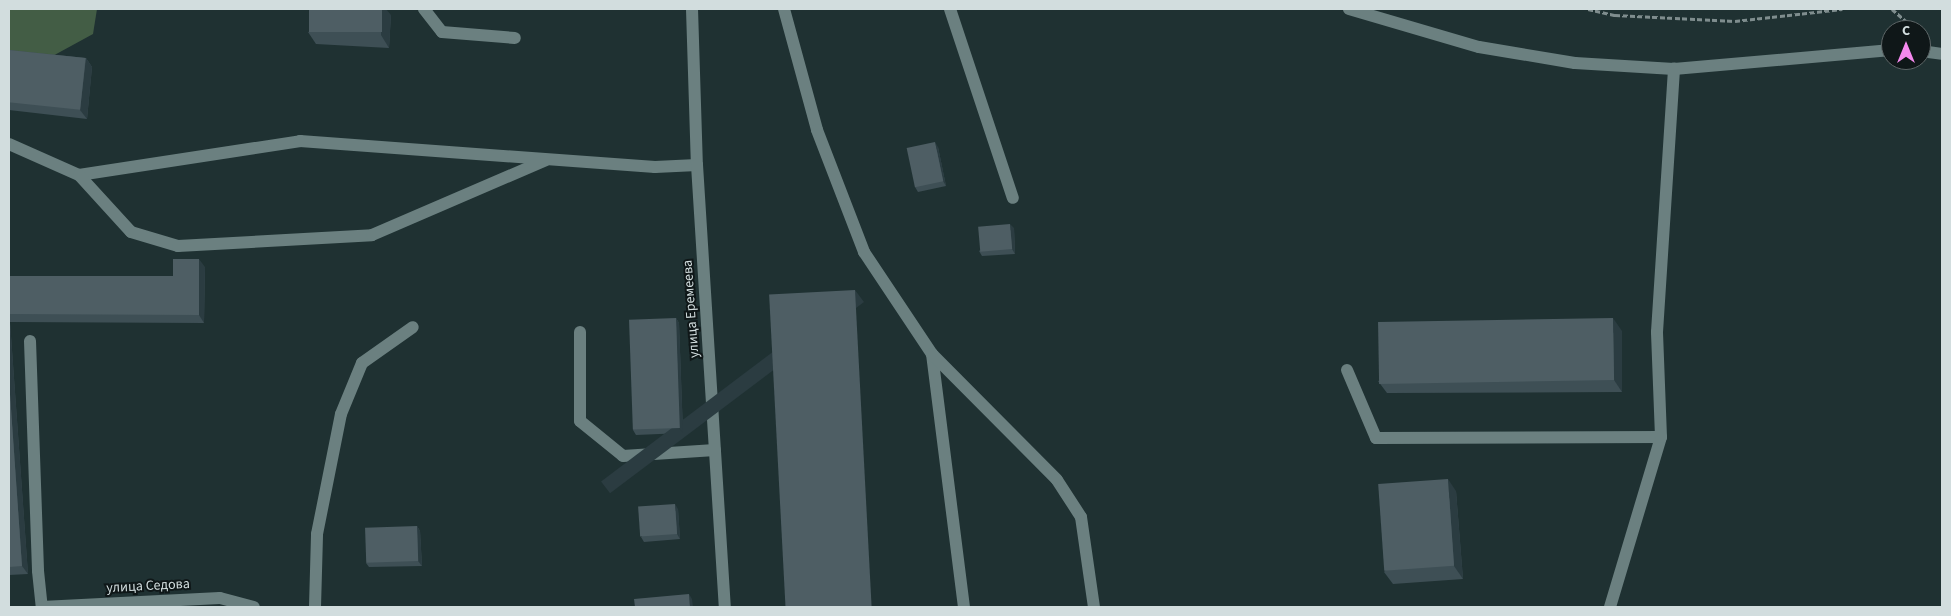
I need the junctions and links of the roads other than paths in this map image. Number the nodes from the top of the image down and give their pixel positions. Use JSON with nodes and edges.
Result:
{"nodes":[{"id":1,"x":424,"y":9,"type":"edge"},
{"id":2,"x":692,"y":9,"type":"edge"},
{"id":3,"x":784,"y":9,"type":"edge"},
{"id":4,"x":950,"y":9,"type":"edge"},
{"id":5,"x":1349,"y":9,"type":"edge"},
{"id":6,"x":515,"y":38,"type":"dead end"},
{"id":7,"x":1881,"y":51,"type":"edge"},
{"id":8,"x":1674,"y":69,"type":"junction"},
{"id":9,"x":9,"y":144,"type":"edge"},
{"id":10,"x":549,"y":159,"type":"junction"},
{"id":11,"x":698,"y":165,"type":"junction"},
{"id":12,"x":79,"y":175,"type":"junction"},
{"id":13,"x":1013,"y":198,"type":"dead end"},
{"id":14,"x":413,"y":327,"type":"dead end"},
{"id":15,"x":580,"y":332,"type":"dead end"},
{"id":16,"x":30,"y":341,"type":"dead end"},
{"id":17,"x":932,"y":354,"type":"junction"},
{"id":18,"x":1347,"y":370,"type":"dead end"},
{"id":19,"x":1661,"y":437,"type":"junction"},
{"id":20,"x":715,"y":450,"type":"junction"},
{"id":21,"x":42,"y":607,"type":"edge"},
{"id":22,"x":254,"y":607,"type":"edge"},
{"id":23,"x":315,"y":607,"type":"edge"},
{"id":24,"x":725,"y":607,"type":"edge"},
{"id":25,"x":964,"y":607,"type":"edge"},
{"id":26,"x":1094,"y":607,"type":"edge"},
{"id":27,"x":1610,"y":607,"type":"edge"}],
"edges":[{"from":1,"to":6,"type":"street"},
{"from":2,"to":11,"type":"street","name":"улица Еремеева"},
{"from":3,"to":17,"type":"street"},
{"from":4,"to":13,"type":"street"},
{"from":5,"to":8,"type":"street"},
{"from":7,"to":8,"type":"street"},
{"from":8,"to":19,"type":"street"},
{"from":9,"to":12,"type":"street"},
{"from":10,"to":11,"type":"street"},
{"from":10,"to":12,"type":"street"},
{"from":10,"to":12,"type":"street"},
{"from":11,"to":20,"type":"street","name":"улица Еремеева"},
{"from":14,"to":23,"type":"street"},
{"from":15,"to":20,"type":"street"},
{"from":16,"to":21,"type":"street"},
{"from":17,"to":25,"type":"street"},
{"from":17,"to":26,"type":"street"},
{"from":18,"to":19,"type":"street"},
{"from":19,"to":27,"type":"street"},
{"from":20,"to":24,"type":"street","name":"улица Еремеева"},
{"from":21,"to":22,"type":"street","name":"улица Седова"}]}
